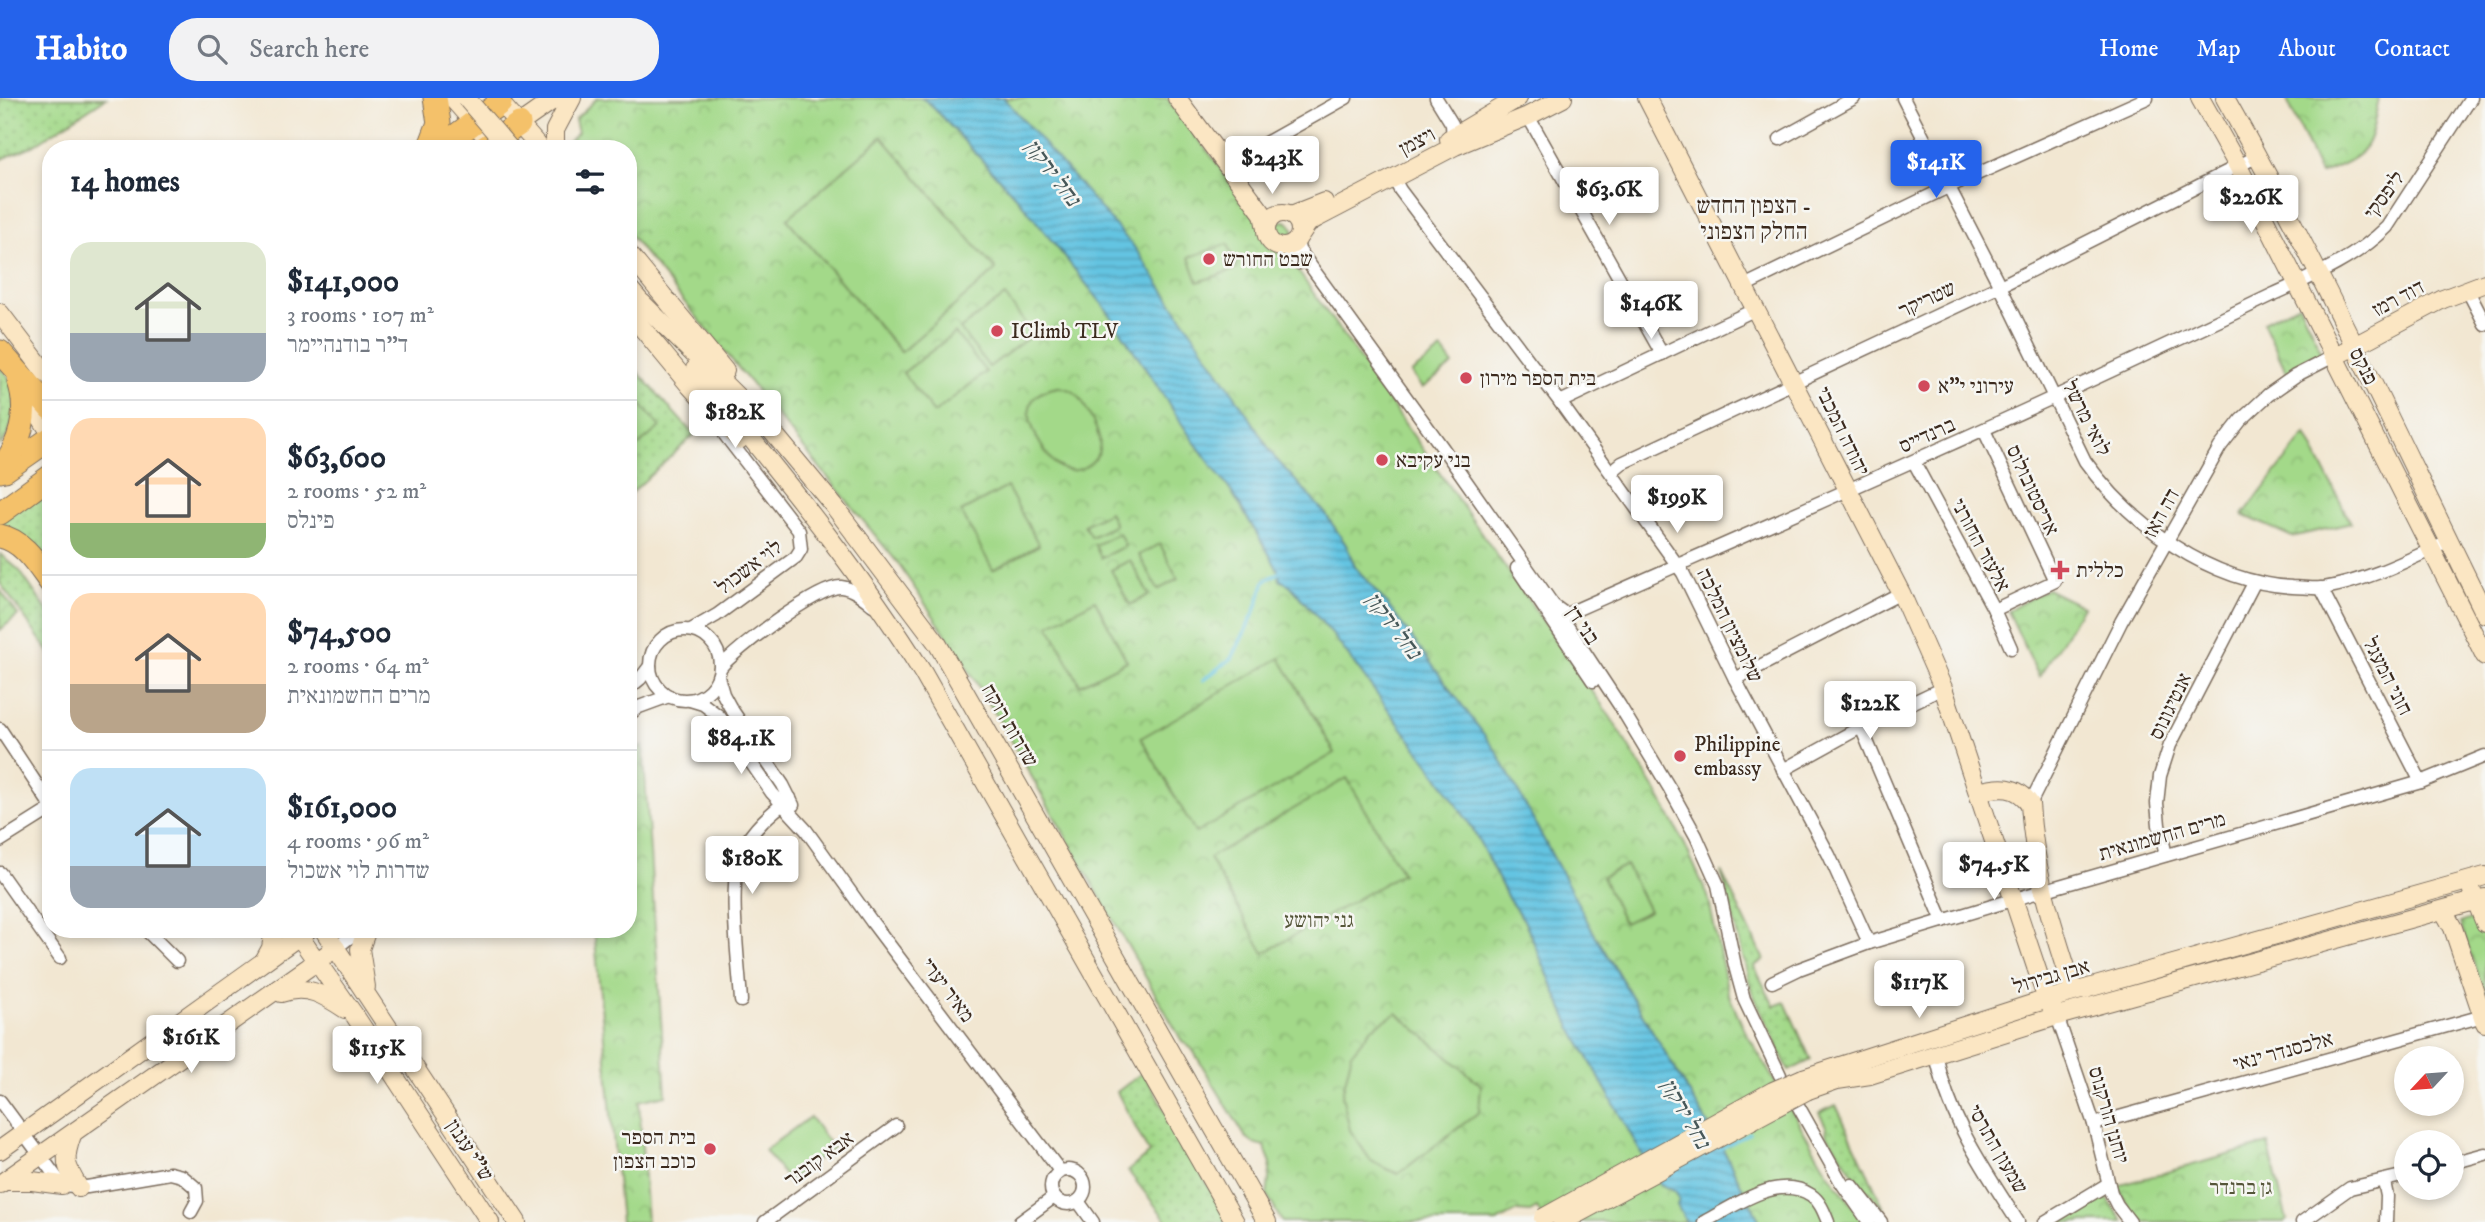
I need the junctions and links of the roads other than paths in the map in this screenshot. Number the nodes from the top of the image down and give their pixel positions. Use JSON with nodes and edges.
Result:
{"nodes":[{"id":1,"x":435,"y":98,"type":"edge"},
{"id":2,"x":452,"y":98,"type":"edge"},
{"id":3,"x":466,"y":98,"type":"edge"},
{"id":4,"x":556,"y":98,"type":"edge"},
{"id":5,"x":572,"y":98,"type":"edge"},
{"id":6,"x":1177,"y":98,"type":"edge"},
{"id":7,"x":1185,"y":98,"type":"edge"},
{"id":8,"x":1346,"y":98,"type":"edge"},
{"id":9,"x":1436,"y":98,"type":"edge"},
{"id":10,"x":1518,"y":98,"type":"edge"},
{"id":11,"x":1563,"y":98,"type":"edge"},
{"id":12,"x":1647,"y":98,"type":"edge"},
{"id":13,"x":1854,"y":98,"type":"edge"},
{"id":14,"x":1903,"y":98,"type":"edge"},
{"id":15,"x":2147,"y":98,"type":"edge"},
{"id":16,"x":2200,"y":98,"type":"edge"},
{"id":17,"x":2225,"y":98,"type":"edge"},
{"id":18,"x":2471,"y":98,"type":"edge"},
{"id":19,"x":501,"y":100,"type":"edge"},
{"id":20,"x":1528,"y":116,"type":"junction"},
{"id":21,"x":473,"y":122,"type":"junction"},
{"id":22,"x":519,"y":124,"type":"junction"},
{"id":23,"x":1780,"y":139,"type":"dead end"},
{"id":24,"x":432,"y":140,"type":"edge"},
{"id":25,"x":450,"y":140,"type":"edge"},
{"id":26,"x":489,"y":140,"type":"edge"},
{"id":27,"x":491,"y":140,"type":"edge"},
{"id":28,"x":502,"y":140,"type":"edge"},
{"id":29,"x":533,"y":140,"type":"edge"},
{"id":30,"x":555,"y":140,"type":"edge"},
{"id":31,"x":1453,"y":142,"type":"junction"},
{"id":32,"x":2258,"y":156,"type":"junction"},
{"id":33,"x":1235,"y":164,"type":"junction"},
{"id":34,"x":2238,"y":166,"type":"junction"},
{"id":35,"x":1394,"y":179,"type":"junction"},
{"id":36,"x":1948,"y":187,"type":"junction"},
{"id":37,"x":1286,"y":214,"type":"junction"},
{"id":38,"x":1266,"y":229,"type":"junction"},
{"id":39,"x":1293,"y":241,"type":"junction"},
{"id":40,"x":637,"y":264,"type":"edge"},
{"id":41,"x":2318,"y":274,"type":"junction"},
{"id":42,"x":2485,"y":283,"type":"edge"},
{"id":43,"x":2297,"y":284,"type":"junction"},
{"id":44,"x":1744,"y":286,"type":"junction"},
{"id":45,"x":2000,"y":286,"type":"junction"},
{"id":46,"x":2467,"y":289,"type":"junction"},
{"id":47,"x":637,"y":309,"type":"edge"},
{"id":48,"x":637,"y":309,"type":"edge"},
{"id":49,"x":1756,"y":309,"type":"junction"},
{"id":50,"x":637,"y":310,"type":"edge"},
{"id":51,"x":0,"y":313,"type":"edge"},
{"id":52,"x":2485,"y":324,"type":"edge"},
{"id":53,"x":2353,"y":347,"type":"junction"},
{"id":54,"x":0,"y":354,"type":"edge"},
{"id":55,"x":1662,"y":354,"type":"junction"},
{"id":56,"x":2334,"y":356,"type":"junction"},
{"id":57,"x":42,"y":368,"type":"edge"},
{"id":58,"x":19,"y":381,"type":"junction"},
{"id":59,"x":1794,"y":383,"type":"junction"},
{"id":60,"x":690,"y":386,"type":"junction"},
{"id":61,"x":2054,"y":398,"type":"junction"},
{"id":62,"x":42,"y":399,"type":"edge"},
{"id":63,"x":1560,"y":402,"type":"junction"},
{"id":64,"x":42,"y":421,"type":"edge"},
{"id":65,"x":770,"y":429,"type":"junction"},
{"id":66,"x":1984,"y":430,"type":"junction"},
{"id":67,"x":42,"y":442,"type":"edge"},
{"id":68,"x":42,"y":461,"type":"edge"},
{"id":69,"x":1914,"y":462,"type":"junction"},
{"id":70,"x":5,"y":469,"type":"edge"},
{"id":71,"x":1611,"y":472,"type":"junction"},
{"id":72,"x":42,"y":483,"type":"edge"},
{"id":73,"x":1848,"y":492,"type":"junction"},
{"id":74,"x":0,"y":513,"type":"edge"},
{"id":75,"x":0,"y":536,"type":"edge"},
{"id":76,"x":2168,"y":542,"type":"junction"},
{"id":77,"x":2449,"y":542,"type":"junction"},
{"id":78,"x":2432,"y":549,"type":"junction"},
{"id":79,"x":1678,"y":565,"type":"junction"},
{"id":80,"x":42,"y":571,"type":"edge"},
{"id":81,"x":857,"y":574,"type":"junction"},
{"id":82,"x":2254,"y":583,"type":"junction"},
{"id":83,"x":2320,"y":588,"type":"junction"},
{"id":84,"x":1901,"y":593,"type":"junction"},
{"id":85,"x":1994,"y":610,"type":"junction"},
{"id":86,"x":2485,"y":614,"type":"edge"},
{"id":87,"x":1567,"y":617,"type":"junction"},
{"id":88,"x":888,"y":618,"type":"junction"},
{"id":89,"x":691,"y":630,"type":"junction"},
{"id":90,"x":1565,"y":640,"type":"junction"},
{"id":91,"x":2011,"y":648,"type":"dead end"},
{"id":92,"x":2485,"y":656,"type":"edge"},
{"id":93,"x":650,"y":666,"type":"junction"},
{"id":94,"x":719,"y":672,"type":"junction"},
{"id":95,"x":1734,"y":679,"type":"junction"},
{"id":96,"x":637,"y":682,"type":"edge"},
{"id":97,"x":1943,"y":688,"type":"junction"},
{"id":98,"x":669,"y":696,"type":"junction"},
{"id":99,"x":691,"y":700,"type":"junction"},
{"id":100,"x":637,"y":708,"type":"edge"},
{"id":101,"x":1861,"y":727,"type":"junction"},
{"id":102,"x":0,"y":729,"type":"edge"},
{"id":103,"x":754,"y":755,"type":"junction"},
{"id":104,"x":2485,"y":756,"type":"edge"},
{"id":105,"x":1783,"y":770,"type":"junction"},
{"id":106,"x":2421,"y":782,"type":"junction"},
{"id":107,"x":1979,"y":792,"type":"junction"},
{"id":108,"x":42,"y":793,"type":"edge"},
{"id":109,"x":786,"y":801,"type":"junction"},
{"id":110,"x":2030,"y":804,"type":"junction"},
{"id":111,"x":42,"y":813,"type":"edge"},
{"id":112,"x":0,"y":841,"type":"edge"},
{"id":113,"x":2166,"y":855,"type":"junction"},
{"id":114,"x":0,"y":873,"type":"edge"},
{"id":115,"x":2485,"y":876,"type":"edge"},
{"id":116,"x":2461,"y":883,"type":"junction"},
{"id":117,"x":2042,"y":891,"type":"junction"},
{"id":118,"x":2481,"y":899,"type":"edge"},
{"id":119,"x":2014,"y":900,"type":"junction"},
{"id":120,"x":2443,"y":910,"type":"junction"},
{"id":121,"x":1943,"y":921,"type":"junction"},
{"id":122,"x":2485,"y":923,"type":"edge"},
{"id":123,"x":42,"y":932,"type":"edge"},
{"id":124,"x":46,"y":938,"type":"edge"},
{"id":125,"x":154,"y":938,"type":"edge"},
{"id":126,"x":273,"y":938,"type":"edge"},
{"id":127,"x":292,"y":938,"type":"edge"},
{"id":128,"x":305,"y":938,"type":"edge"},
{"id":129,"x":329,"y":938,"type":"edge"},
{"id":130,"x":348,"y":938,"type":"edge"},
{"id":131,"x":364,"y":938,"type":"edge"},
{"id":132,"x":1869,"y":943,"type":"junction"},
{"id":133,"x":335,"y":948,"type":"junction"},
{"id":134,"x":60,"y":958,"type":"dead end"},
{"id":135,"x":177,"y":961,"type":"dead end"},
{"id":136,"x":317,"y":962,"type":"junction"},
{"id":137,"x":262,"y":963,"type":"junction"},
{"id":138,"x":1772,"y":982,"type":"dead end"},
{"id":139,"x":2085,"y":990,"type":"junction"},
{"id":140,"x":370,"y":1000,"type":"junction"},
{"id":141,"x":741,"y":1000,"type":"dead end"},
{"id":142,"x":2047,"y":1000,"type":"junction"},
{"id":143,"x":262,"y":1002,"type":"junction"},
{"id":144,"x":355,"y":1016,"type":"junction"},
{"id":145,"x":2057,"y":1016,"type":"junction"},
{"id":146,"x":2484,"y":1019,"type":"edge"},
{"id":147,"x":1936,"y":1054,"type":"junction"},
{"id":148,"x":1802,"y":1090,"type":"junction"},
{"id":149,"x":0,"y":1101,"type":"edge"},
{"id":150,"x":2094,"y":1124,"type":"junction"},
{"id":151,"x":896,"y":1126,"type":"dead end"},
{"id":152,"x":24,"y":1133,"type":"junction"},
{"id":153,"x":72,"y":1135,"type":"junction"},
{"id":154,"x":0,"y":1150,"type":"edge"},
{"id":155,"x":2485,"y":1154,"type":"edge"},
{"id":156,"x":40,"y":1157,"type":"junction"},
{"id":157,"x":2464,"y":1160,"type":"edge"},
{"id":158,"x":1060,"y":1171,"type":"junction"},
{"id":159,"x":2394,"y":1179,"type":"edge"},
{"id":160,"x":2384,"y":1182,"type":"junction"},
{"id":161,"x":3,"y":1183,"type":"edge"},
{"id":162,"x":2109,"y":1184,"type":"junction"},
{"id":163,"x":70,"y":1186,"type":"junction"},
{"id":164,"x":1054,"y":1197,"type":"junction"},
{"id":165,"x":1078,"y":1201,"type":"junction"},
{"id":166,"x":191,"y":1212,"type":"dead end"},
{"id":167,"x":1871,"y":1218,"type":"edge"},
{"id":168,"x":1539,"y":1220,"type":"edge"},
{"id":169,"x":490,"y":1222,"type":"edge"},
{"id":170,"x":517,"y":1222,"type":"edge"},
{"id":171,"x":765,"y":1222,"type":"edge"},
{"id":172,"x":1020,"y":1222,"type":"edge"},
{"id":173,"x":1093,"y":1222,"type":"edge"},
{"id":174,"x":1235,"y":1222,"type":"edge"},
{"id":175,"x":1267,"y":1222,"type":"edge"},
{"id":176,"x":1562,"y":1222,"type":"edge"},
{"id":177,"x":1704,"y":1222,"type":"edge"},
{"id":178,"x":1828,"y":1222,"type":"edge"},
{"id":179,"x":1881,"y":1222,"type":"edge"},
{"id":180,"x":2018,"y":1222,"type":"edge"},
{"id":181,"x":2045,"y":1222,"type":"edge"},
{"id":182,"x":2130,"y":1222,"type":"edge"},
{"id":183,"x":2302,"y":1222,"type":"edge"},
{"id":184,"x":2386,"y":1222,"type":"edge"}],
"edges":[{"from":1,"to":24,"type":"highway"},
{"from":2,"to":21,"type":"main road"},
{"from":3,"to":27,"type":"main road","bridge":true},
{"from":4,"to":22,"type":"main road"},
{"from":5,"to":30,"type":"main road"},
{"from":6,"to":38,"type":"main road"},
{"from":7,"to":33,"type":"main road"},
{"from":8,"to":33,"type":"street"},
{"from":9,"to":31,"type":"street"},
{"from":10,"to":31,"type":"main road","name":"ויצמן"},
{"from":11,"to":20,"type":"main road","name":"ויצמן"},
{"from":12,"to":44,"type":"main road","name":"יהודה המכבי"},
{"from":13,"to":23,"type":"street"},
{"from":14,"to":36,"type":"street","name":"לואי מרשל"},
{"from":15,"to":36,"type":"street"},
{"from":16,"to":34,"type":"main road","name":"פנקס"},
{"from":17,"to":32,"type":"main road","name":"פנקס"},
{"from":18,"to":41,"type":"street","name":"ליפסקי"},
{"from":19,"to":21,"type":"highway"},
{"from":19,"to":22,"type":"main road"},
{"from":20,"to":31,"type":"main road","name":"ויצמן"},
{"from":20,"to":55,"type":"street"},
{"from":21,"to":25,"type":"highway"},
{"from":21,"to":26,"type":"main road"},
{"from":22,"to":28,"type":"highway"},
{"from":22,"to":29,"type":"main road"},
{"from":31,"to":35,"type":"main road","name":"ויצמן"},
{"from":31,"to":37,"type":"main road","name":"ויצמן"},
{"from":32,"to":34,"type":"street","name":"שטריקר"},
{"from":32,"to":41,"type":"main road","name":"פנקס"},
{"from":33,"to":37,"type":"main road"},
{"from":34,"to":43,"type":"main road","name":"פנקס"},
{"from":34,"to":45,"type":"street","name":"שטריקר"},
{"from":35,"to":39,"type":"main road","name":"ויצמן"},
{"from":35,"to":63,"type":"street","name":"שלומציון המלכה"},
{"from":36,"to":44,"type":"street"},
{"from":36,"to":45,"type":"street","name":"לואי מרשל"},
{"from":37,"to":38,"type":"main road"},
{"from":37,"to":39,"type":"main road"},
{"from":38,"to":39,"type":"main road"},
{"from":39,"to":87,"type":"street","name":"בני דן"},
{"from":39,"to":90,"type":"street","name":"בני דן"},
{"from":40,"to":65,"type":"main road"},
{"from":41,"to":43,"type":"street","name":"ליפסקי"},
{"from":41,"to":53,"type":"main road","name":"פנקס"},
{"from":42,"to":46,"type":"main road","name":"דוד רמז"},
{"from":43,"to":56,"type":"main road","name":"פנקס"},
{"from":43,"to":61,"type":"street","name":"ברנדייס"},
{"from":44,"to":49,"type":"main road","name":"יהודה המכבי"},
{"from":45,"to":59,"type":"street","name":"שטריקר"},
{"from":45,"to":61,"type":"street","name":"לואי מרשל"},
{"from":46,"to":52,"type":"street"},
{"from":46,"to":53,"type":"main road","name":"דוד רמז"},
{"from":47,"to":65,"type":"main road","name":"שדרות רוקח"},
{"from":48,"to":81,"type":"main road","name":"שדרות רוקח"},
{"from":49,"to":55,"type":"street"},
{"from":49,"to":59,"type":"main road","name":"יהודה המכבי"},
{"from":50,"to":60,"type":"main road"},
{"from":51,"to":57,"type":"main road"},
{"from":53,"to":56,"type":"main road","name":"דוד רמז"},
{"from":53,"to":77,"type":"main road","name":"פנקס"},
{"from":54,"to":58,"type":"main road"},
{"from":54,"to":62,"type":"highway"},
{"from":55,"to":63,"type":"street"},
{"from":56,"to":76,"type":"street","name":"דה האז"},
{"from":56,"to":78,"type":"main road","name":"פנקס"},
{"from":58,"to":64,"type":"main road"},
{"from":58,"to":70,"type":"highway"},
{"from":59,"to":71,"type":"street","name":"שטריקר"},
{"from":59,"to":73,"type":"main road","name":"יהודה המכבי"},
{"from":60,"to":81,"type":"main road"},
{"from":60,"to":89,"type":"street","name":"לוי אשכול"},
{"from":61,"to":66,"type":"street","name":"ברנדייס"},
{"from":61,"to":76,"type":"street","name":"לואי מרשל"},
{"from":63,"to":71,"type":"street","name":"שלומציון המלכה"},
{"from":65,"to":175,"type":"main road","name":"שדרות רוקח"},
{"from":66,"to":69,"type":"street","name":"ברנדייס"},
{"from":66,"to":85,"type":"street","name":"אריסטובולוס"},
{"from":67,"to":70,"type":"highway"},
{"from":68,"to":70,"type":"highway"},
{"from":69,"to":73,"type":"street","name":"ברנדייס"},
{"from":69,"to":85,"type":"street","name":"אלעזר החורני"},
{"from":71,"to":79,"type":"street","name":"שלומציון המלכה"},
{"from":72,"to":74,"type":"highway"},
{"from":73,"to":79,"type":"street","name":"ברנדייס"},
{"from":73,"to":84,"type":"main road","name":"יהודה המכבי"},
{"from":75,"to":80,"type":"highway"},
{"from":76,"to":82,"type":"street","name":"לואי מרשל"},
{"from":76,"to":110,"type":"street","name":"דה האז"},
{"from":77,"to":78,"type":"street","name":"לואי מרשל"},
{"from":77,"to":86,"type":"main road","name":"פנקס"},
{"from":78,"to":83,"type":"street","name":"לואי מרשל"},
{"from":78,"to":92,"type":"main road","name":"פנקס"},
{"from":79,"to":87,"type":"street","name":"ברנדייס"},
{"from":79,"to":95,"type":"street","name":"שלומציון המלכה"},
{"from":81,"to":88,"type":"main road","name":"שדרות רוקח"},
{"from":82,"to":83,"type":"street","name":"לואי מרשל"},
{"from":82,"to":113,"type":"street","name":"אנטיגונוס"},
{"from":83,"to":106,"type":"street","name":"חוני המעגל"},
{"from":84,"to":95,"type":"street"},
{"from":84,"to":97,"type":"main road","name":"יהודה המכבי"},
{"from":85,"to":91,"type":"street","name":"אלעזר החורני"},
{"from":87,"to":90,"type":"street"},
{"from":87,"to":90,"type":"street","name":"בני דן"},
{"from":88,"to":94,"type":"street"},
{"from":88,"to":174,"type":"main road","name":"שדרות רוקח"},
{"from":89,"to":93,"type":"street"},
{"from":89,"to":94,"type":"street"},
{"from":93,"to":96,"type":"street"},
{"from":93,"to":98,"type":"street"},
{"from":94,"to":99,"type":"street"},
{"from":94,"to":103,"type":"street","name":"מאיר יערי"},
{"from":95,"to":105,"type":"street","name":"שלומציון המלכה"},
{"from":97,"to":101,"type":"street"},
{"from":97,"to":107,"type":"main road","name":"יהודה המכבי"},
{"from":98,"to":99,"type":"street"},
{"from":98,"to":100,"type":"street"},
{"from":99,"to":103,"type":"street","name":"מאיר יערי"},
{"from":101,"to":105,"type":"street"},
{"from":101,"to":121,"type":"street"},
{"from":102,"to":108,"type":"street"},
{"from":103,"to":109,"type":"street","name":"מאיר יערי"},
{"from":104,"to":106,"type":"street","name":"מרים החשמונאית"},
{"from":105,"to":132,"type":"street","name":"שלומציון המלכה"},
{"from":106,"to":113,"type":"street","name":"מרים החשמונאית"},
{"from":107,"to":110,"type":"main road"},
{"from":107,"to":119,"type":"main road","name":"יהודה המכבי"},
{"from":109,"to":141,"type":"street"},
{"from":109,"to":158,"type":"street","name":"מאיר יערי"},
{"from":110,"to":117,"type":"main road"},
{"from":111,"to":112,"type":"street"},
{"from":113,"to":117,"type":"street","name":"מרים החשמונאית"},
{"from":114,"to":123,"type":"street"},
{"from":115,"to":116,"type":"main road","name":"אבן גבירול"},
{"from":116,"to":118,"type":"main road"},
{"from":116,"to":139,"type":"main road","name":"אבן גבירול"},
{"from":117,"to":119,"type":"street","name":"מרים החשמונאית"},
{"from":117,"to":139,"type":"main road"},
{"from":118,"to":120,"type":"main road","name":"אבן גבירול"},
{"from":118,"to":122,"type":"main road"},
{"from":119,"to":121,"type":"street","name":"מרים החשמונאית"},
{"from":119,"to":142,"type":"main road","name":"יהודה המכבי"},
{"from":120,"to":145,"type":"main road","name":"אבן גבירול"},
{"from":120,"to":146,"type":"main road"},
{"from":121,"to":132,"type":"street","name":"מרים החשמונאית"},
{"from":124,"to":134,"type":"street"},
{"from":125,"to":135,"type":"street"},
{"from":126,"to":137,"type":"main road"},
{"from":127,"to":137,"type":"main road"},
{"from":128,"to":136,"type":"main road","name":"ש''י עגנון"},
{"from":129,"to":133,"type":"main road","name":"ש''י עגנון"},
{"from":130,"to":133,"type":"street"},
{"from":131,"to":140,"type":"main road"},
{"from":132,"to":138,"type":"street","name":"מרים החשמונאית"},
{"from":133,"to":136,"type":"main road"},
{"from":133,"to":140,"type":"main road","name":"ש''י עגנון"},
{"from":136,"to":143,"type":"main road"},
{"from":136,"to":144,"type":"main road","name":"ש''י עגנון"},
{"from":137,"to":152,"type":"main road"},
{"from":139,"to":142,"type":"main road","name":"אבן גבירול"},
{"from":140,"to":170,"type":"main road","name":"ש''י עגנון"},
{"from":142,"to":145,"type":"main road","name":"יהודה המכבי"},
{"from":142,"to":148,"type":"main road","name":"אבן גבירול"},
{"from":143,"to":144,"type":"main road"},
{"from":143,"to":153,"type":"main road"},
{"from":144,"to":169,"type":"main road","name":"ש''י עגנון"},
{"from":145,"to":147,"type":"main road","name":"אבן גבירול"},
{"from":145,"to":150,"type":"street","name":"יוחנן הורקנוס"},
{"from":146,"to":150,"type":"street","name":"אלכסנדר ינאי"},
{"from":147,"to":148,"type":"main road","name":"אבן גבירול"},
{"from":147,"to":180,"type":"street","name":"שמעון התרסי"},
{"from":148,"to":167,"type":"street"},
{"from":148,"to":168,"type":"main road","name":"אבן גבירול","bridge":true},
{"from":148,"to":176,"type":"main road","name":"אבן גבירול","bridge":true},
{"from":149,"to":152,"type":"street"},
{"from":150,"to":162,"type":"street","name":"יוחנן הורקנוס"},
{"from":151,"to":171,"type":"street","name":"אבא קובנר"},
{"from":152,"to":154,"type":"main road"},
{"from":152,"to":156,"type":"street"},
{"from":153,"to":156,"type":"main road"},
{"from":153,"to":163,"type":"main road"},
{"from":155,"to":157,"type":"street"},
{"from":156,"to":161,"type":"main road"},
{"from":156,"to":163,"type":"street"},
{"from":158,"to":164,"type":"street"},
{"from":158,"to":165,"type":"street"},
{"from":159,"to":160,"type":"street"},
{"from":160,"to":183,"type":"street"},
{"from":160,"to":184,"type":"street"},
{"from":161,"to":163,"type":"main road"},
{"from":162,"to":181,"type":"street"},
{"from":162,"to":182,"type":"street","name":"יוחנן הורקנוס"},
{"from":163,"to":166,"type":"street"},
{"from":164,"to":165,"type":"street"},
{"from":164,"to":172,"type":"street"},
{"from":165,"to":173,"type":"street"},
{"from":167,"to":179,"type":"street"},
{"from":177,"to":178,"type":"street"}]}
